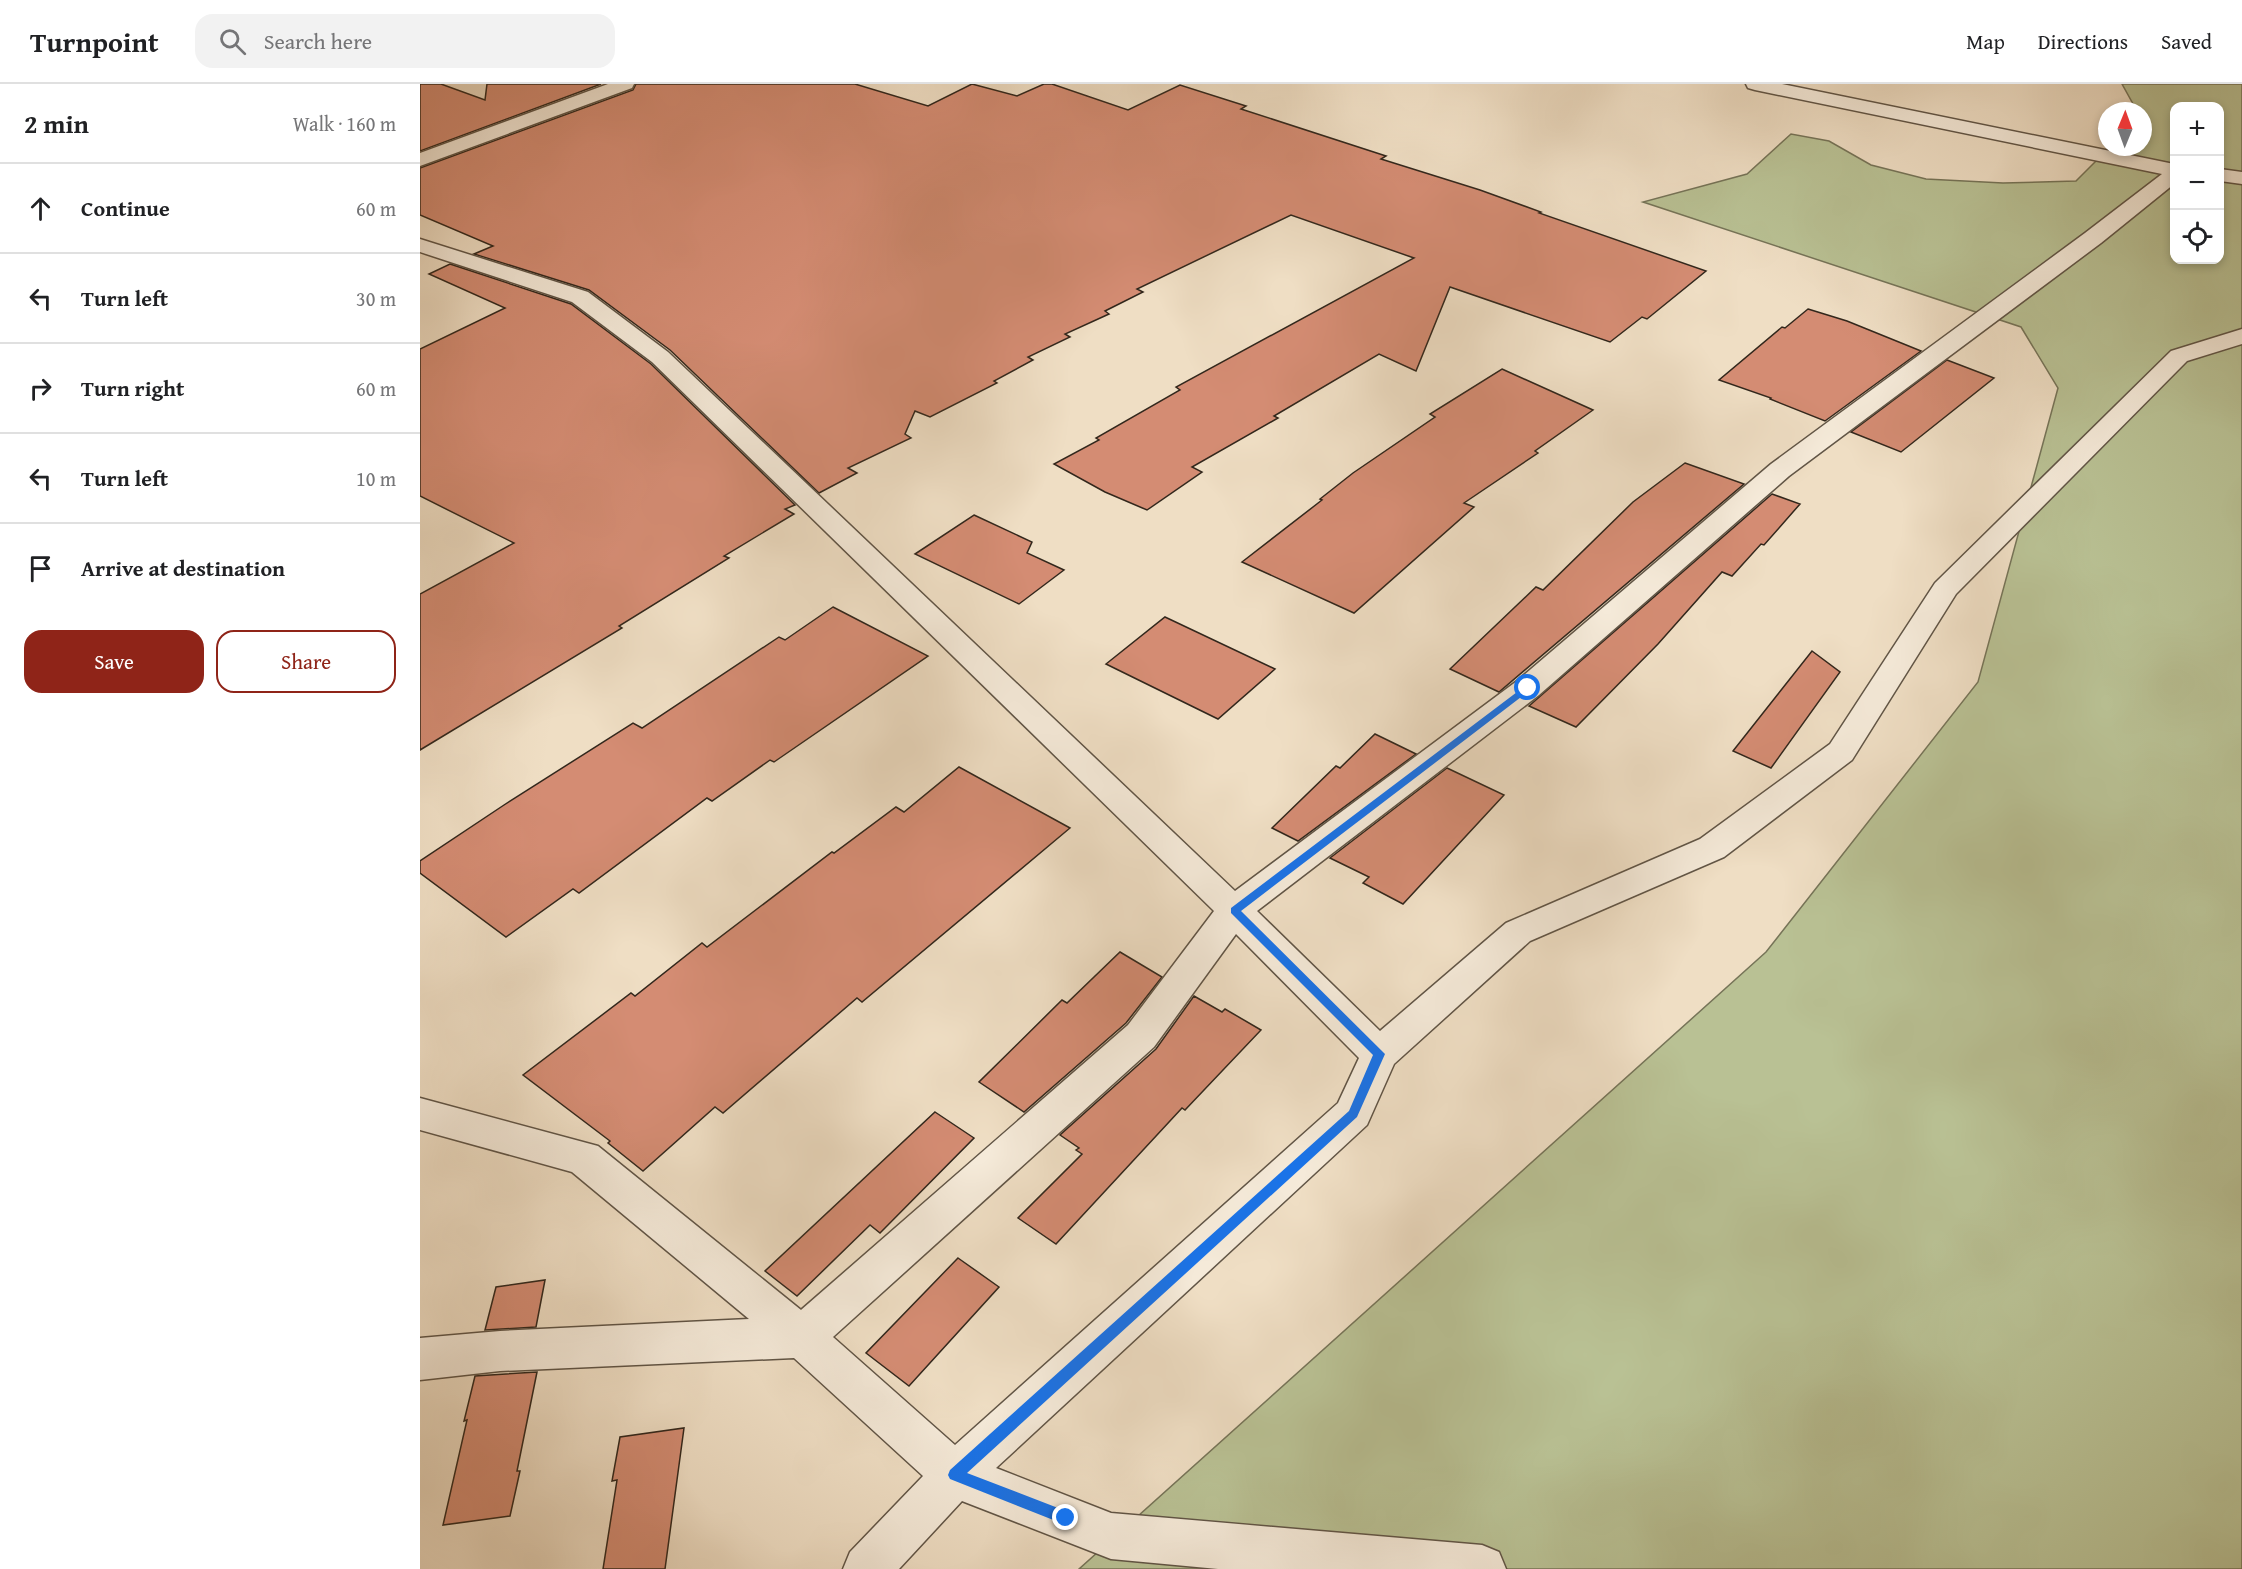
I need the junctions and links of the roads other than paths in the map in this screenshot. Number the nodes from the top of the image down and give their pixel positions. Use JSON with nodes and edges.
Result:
{"nodes":[{"id":1,"x":624,"y":84,"type":"edge"},
{"id":2,"x":1755,"y":84,"type":"edge"},
{"id":3,"x":420,"y":160,"type":"edge"},
{"id":4,"x":2170,"y":171,"type":"edge"},
{"id":5,"x":2170,"y":176,"type":"edge"},
{"id":6,"x":2224,"y":176,"type":"edge"},
{"id":7,"x":2242,"y":178,"type":"edge"},
{"id":8,"x":420,"y":245,"type":"edge"},
{"id":9,"x":2242,"y":336,"type":"edge"},
{"id":10,"x":1234,"y":910,"type":"junction"},
{"id":11,"x":1379,"y":1054,"type":"junction"},
{"id":12,"x":420,"y":1114,"type":"edge"},
{"id":13,"x":802,"y":1337,"type":"junction"},
{"id":14,"x":420,"y":1359,"type":"edge"},
{"id":15,"x":955,"y":1475,"type":"junction"},
{"id":16,"x":867,"y":1569,"type":"edge"},
{"id":17,"x":1482,"y":1569,"type":"edge"}],
"edges":[{"from":1,"to":3,"type":"street"},
{"from":2,"to":4,"type":"street"},
{"from":5,"to":10,"type":"street"},
{"from":6,"to":7,"type":"street"},
{"from":8,"to":10,"type":"street"},
{"from":9,"to":11,"type":"street"},
{"from":10,"to":11,"type":"street"},
{"from":10,"to":13,"type":"street"},
{"from":11,"to":15,"type":"street"},
{"from":12,"to":13,"type":"street"},
{"from":13,"to":14,"type":"street"},
{"from":13,"to":15,"type":"street"},
{"from":15,"to":16,"type":"street"},
{"from":15,"to":17,"type":"street"}]}
